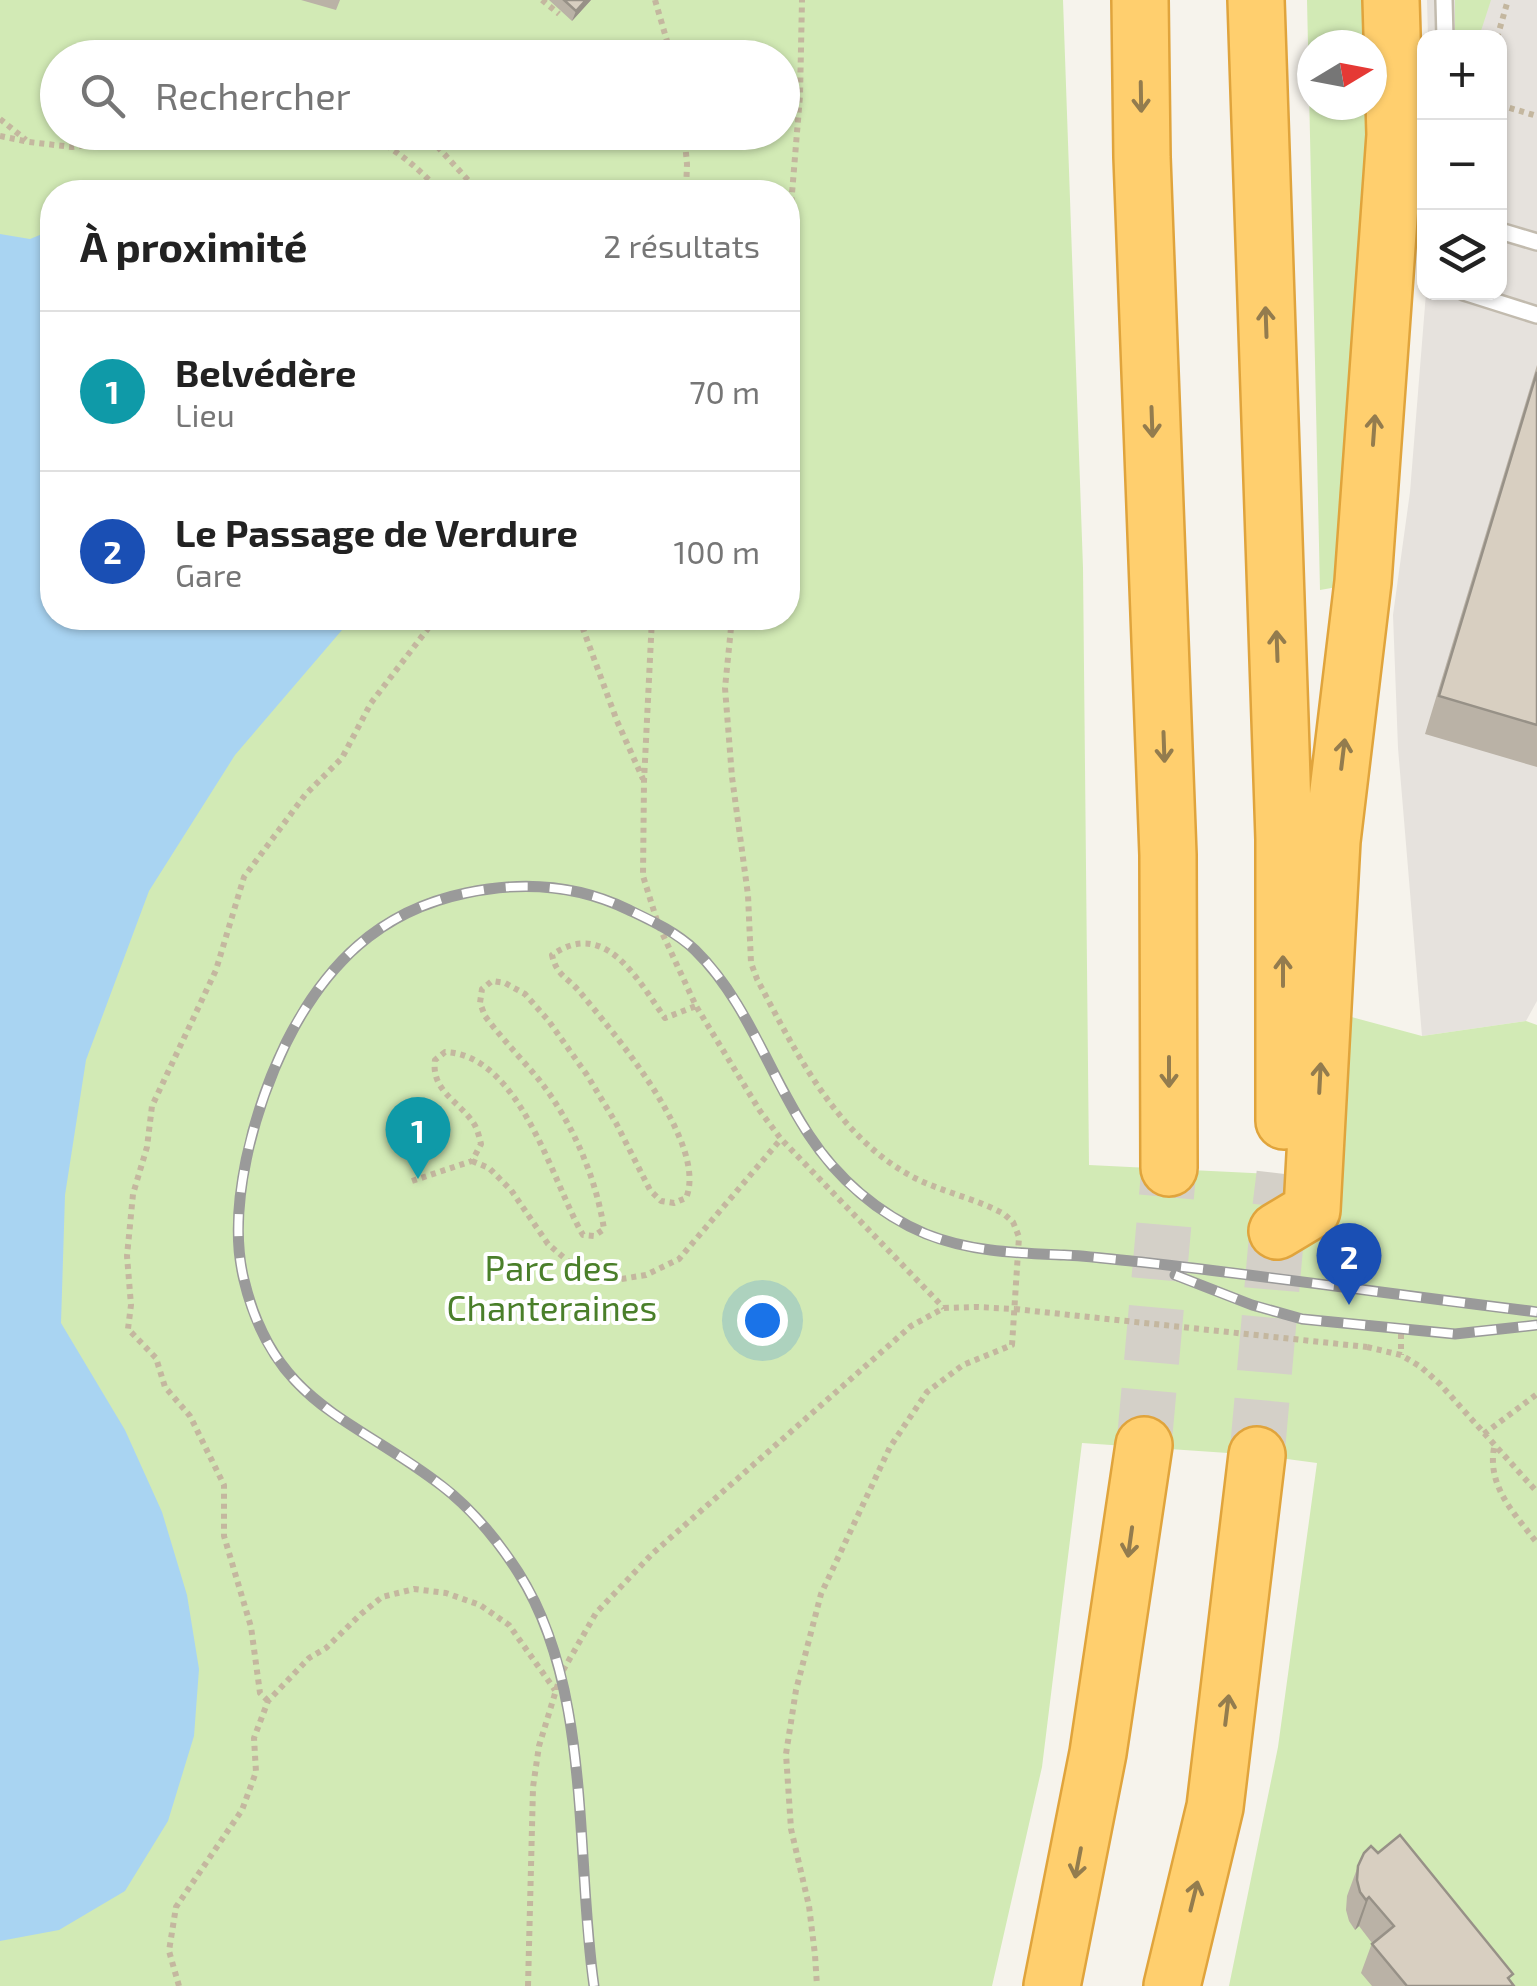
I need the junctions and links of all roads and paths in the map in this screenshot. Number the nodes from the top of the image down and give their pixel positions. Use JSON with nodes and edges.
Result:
{"nodes":[{"id":1,"x":542,"y":0,"type":"edge"},
{"id":2,"x":655,"y":0,"type":"edge"},
{"id":3,"x":802,"y":0,"type":"edge"},
{"id":4,"x":1140,"y":0,"type":"edge"},
{"id":5,"x":1256,"y":0,"type":"edge"},
{"id":6,"x":1391,"y":0,"type":"edge"},
{"id":7,"x":1444,"y":0,"type":"edge"},
{"id":8,"x":1508,"y":0,"type":"edge"},
{"id":9,"x":559,"y":14,"type":"dead end"},
{"id":10,"x":1445,"y":30,"type":"edge"},
{"id":11,"x":1499,"y":30,"type":"edge"},
{"id":12,"x":667,"y":40,"type":"edge"},
{"id":13,"x":800,"y":96,"type":"edge"},
{"id":14,"x":1507,"y":107,"type":"edge"},
{"id":15,"x":1537,"y":116,"type":"edge"},
{"id":16,"x":0,"y":119,"type":"edge"},
{"id":17,"x":0,"y":136,"type":"edge"},
{"id":18,"x":28,"y":142,"type":"junction"},
{"id":19,"x":40,"y":143,"type":"edge"},
{"id":20,"x":393,"y":150,"type":"edge"},
{"id":21,"x":441,"y":150,"type":"edge"},
{"id":22,"x":686,"y":150,"type":"edge"},
{"id":23,"x":796,"y":150,"type":"edge"},
{"id":24,"x":429,"y":180,"type":"edge"},
{"id":25,"x":469,"y":180,"type":"edge"},
{"id":26,"x":686,"y":180,"type":"edge"},
{"id":27,"x":793,"y":180,"type":"edge"},
{"id":28,"x":1507,"y":232,"type":"edge"},
{"id":29,"x":1537,"y":242,"type":"edge"},
{"id":30,"x":1489,"y":300,"type":"edge"},
{"id":31,"x":1537,"y":315,"type":"edge"},
{"id":32,"x":427,"y":630,"type":"edge"},
{"id":33,"x":583,"y":630,"type":"edge"},
{"id":34,"x":651,"y":630,"type":"edge"},
{"id":35,"x":731,"y":630,"type":"edge"},
{"id":36,"x":644,"y":782,"type":"junction"},
{"id":37,"x":696,"y":1006,"type":"junction"},
{"id":38,"x":780,"y":1140,"type":"junction"},
{"id":39,"x":472,"y":1161,"type":"junction"},
{"id":40,"x":1169,"y":1168,"type":"tunnel mouth"},
{"id":41,"x":1284,"y":1174,"type":"tunnel mouth"},
{"id":42,"x":412,"y":1182,"type":"dead end"},
{"id":43,"x":1276,"y":1230,"type":"tunnel mouth"},
{"id":44,"x":944,"y":1308,"type":"junction"},
{"id":45,"x":1015,"y":1309,"type":"junction"},
{"id":46,"x":1401,"y":1324,"type":"dead end"},
{"id":47,"x":1401,"y":1356,"type":"junction"},
{"id":48,"x":1537,"y":1394,"type":"edge"},
{"id":49,"x":1484,"y":1434,"type":"junction"},
{"id":50,"x":1144,"y":1445,"type":"tunnel mouth"},
{"id":51,"x":1494,"y":1446,"type":"junction"},
{"id":52,"x":1257,"y":1454,"type":"tunnel mouth"},
{"id":53,"x":1537,"y":1492,"type":"edge"},
{"id":54,"x":1537,"y":1543,"type":"edge"},
{"id":55,"x":556,"y":1691,"type":"junction"},
{"id":56,"x":268,"y":1701,"type":"junction"},
{"id":57,"x":179,"y":1986,"type":"edge"},
{"id":58,"x":528,"y":1986,"type":"edge"},
{"id":59,"x":817,"y":1986,"type":"edge"},
{"id":60,"x":1052,"y":1986,"type":"edge"},
{"id":61,"x":1172,"y":1986,"type":"edge"}],
"edges":[{"from":1,"to":9,"type":"path"},
{"from":2,"to":12,"type":"path"},
{"from":3,"to":13,"type":"path"},
{"from":4,"to":40,"type":"highway","one_way":true},
{"from":41,"to":5,"type":"highway","one_way":true},
{"from":43,"to":6,"type":"highway","one_way":true},
{"from":7,"to":10,"type":"lane"},
{"from":8,"to":11,"type":"path"},
{"from":14,"to":15,"type":"path"},
{"from":16,"to":18,"type":"path"},
{"from":17,"to":18,"type":"path"},
{"from":18,"to":19,"type":"path"},
{"from":20,"to":24,"type":"path"},
{"from":21,"to":25,"type":"path"},
{"from":22,"to":26,"type":"path"},
{"from":23,"to":27,"type":"path"},
{"from":28,"to":29,"type":"lane"},
{"from":30,"to":31,"type":"lane"},
{"from":32,"to":56,"type":"path"},
{"from":33,"to":36,"type":"path"},
{"from":34,"to":36,"type":"path"},
{"from":35,"to":45,"type":"path"},
{"from":36,"to":37,"type":"path"},
{"from":37,"to":38,"type":"path"},
{"from":37,"to":39,"type":"path"},
{"from":38,"to":39,"type":"path"},
{"from":38,"to":44,"type":"path"},
{"from":39,"to":42,"type":"path"},
{"from":44,"to":45,"type":"path"},
{"from":44,"to":55,"type":"path"},
{"from":45,"to":47,"type":"path","bridge":true},
{"from":45,"to":59,"type":"path"},
{"from":46,"to":47,"type":"path"},
{"from":47,"to":49,"type":"path"},
{"from":48,"to":49,"type":"path"},
{"from":49,"to":51,"type":"path"},
{"from":50,"to":60,"type":"highway","one_way":true},
{"from":51,"to":53,"type":"path"},
{"from":51,"to":54,"type":"path"},
{"from":61,"to":52,"type":"highway","one_way":true},
{"from":55,"to":56,"type":"path"},
{"from":55,"to":58,"type":"path"},
{"from":56,"to":57,"type":"path"}]}
